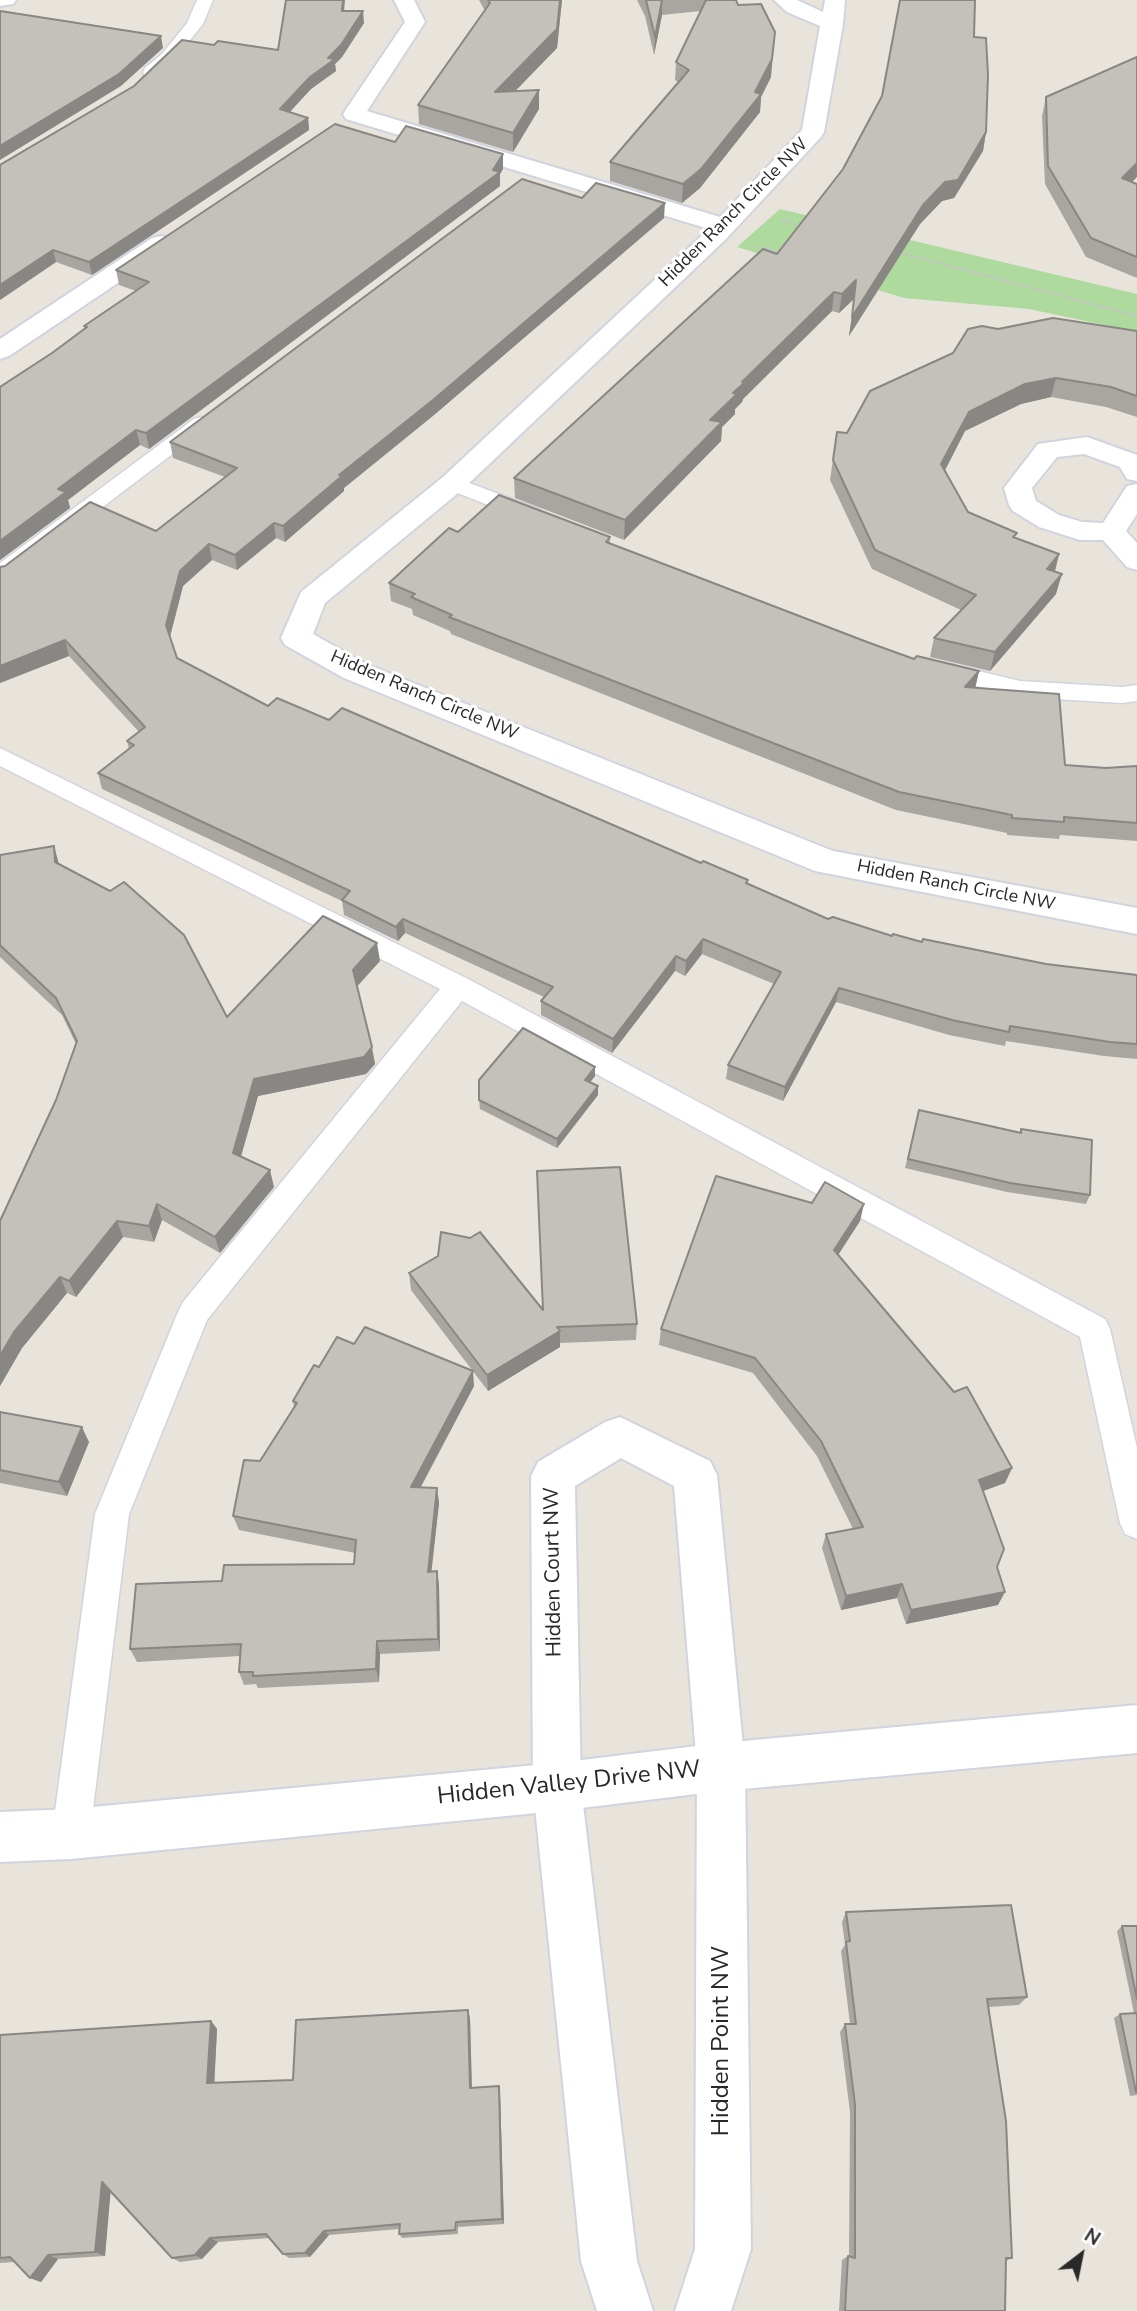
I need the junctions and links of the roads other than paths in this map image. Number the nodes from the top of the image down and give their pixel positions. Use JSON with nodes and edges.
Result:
{"nodes":[{"id":1,"x":205,"y":0,"type":"edge"},
{"id":2,"x":404,"y":0,"type":"edge"},
{"id":3,"x":784,"y":0,"type":"edge"},
{"id":4,"x":834,"y":12,"type":"edge"},
{"id":5,"x":139,"y":83,"type":"edge"},
{"id":6,"x":354,"y":114,"type":"junction"},
{"id":7,"x":331,"y":130,"type":"edge"},
{"id":8,"x":538,"y":170,"type":"junction"},
{"id":9,"x":516,"y":187,"type":"edge"},
{"id":10,"x":728,"y":222,"type":"junction"},
{"id":11,"x":183,"y":229,"type":"edge"},
{"id":12,"x":0,"y":351,"type":"edge"},
{"id":13,"x":220,"y":409,"type":"edge"},
{"id":14,"x":1137,"y":473,"type":"edge"},
{"id":15,"x":453,"y":483,"type":"junction"},
{"id":16,"x":1137,"y":492,"type":"edge"},
{"id":17,"x":557,"y":524,"type":"edge"},
{"id":18,"x":1111,"y":532,"type":"junction"},
{"id":19,"x":1137,"y":561,"type":"edge"},
{"id":20,"x":0,"y":573,"type":"edge"},
{"id":21,"x":919,"y":665,"type":"edge"},
{"id":22,"x":1137,"y":693,"type":"edge"},
{"id":23,"x":0,"y":756,"type":"edge"},
{"id":24,"x":1137,"y":921,"type":"edge"},
{"id":25,"x":458,"y":986,"type":"junction"},
{"id":26,"x":1137,"y":1523,"type":"edge"},
{"id":27,"x":1137,"y":1729,"type":"edge"},
{"id":28,"x":721,"y":1767,"type":"junction"},
{"id":29,"x":557,"y":1787,"type":"junction"},
{"id":30,"x":71,"y":1834,"type":"junction"},
{"id":31,"x":0,"y":1837,"type":"edge"},
{"id":32,"x":625,"y":2311,"type":"edge"},
{"id":33,"x":703,"y":2311,"type":"edge"}],
"edges":[{"from":1,"to":5,"type":"lane"},
{"from":2,"to":6,"type":"street"},
{"from":3,"to":4,"type":"street"},
{"from":4,"to":10,"type":"street","name":"Hidden Ranch Circle NW"},
{"from":6,"to":7,"type":"street"},
{"from":6,"to":8,"type":"street"},
{"from":8,"to":9,"type":"lane"},
{"from":8,"to":10,"type":"street"},
{"from":10,"to":15,"type":"street","name":"Hidden Ranch Circle NW"},
{"from":11,"to":12,"type":"street"},
{"from":13,"to":20,"type":"lane"},
{"from":14,"to":18,"type":"street"},
{"from":15,"to":17,"type":"lane"},
{"from":15,"to":24,"type":"street","name":"Hidden Ranch Circle NW"},
{"from":16,"to":18,"type":"street"},
{"from":18,"to":19,"type":"street"},
{"from":21,"to":22,"type":"lane"},
{"from":23,"to":25,"type":"lane"},
{"from":25,"to":26,"type":"lane"},
{"from":25,"to":30,"type":"lane"},
{"from":27,"to":28,"type":"street","name":"Hidden Valley Drive NW"},
{"from":28,"to":29,"type":"street","name":"Hidden Valley Drive NW"},
{"from":28,"to":29,"type":"street","name":"Hidden Court NW"},
{"from":28,"to":33,"type":"street","name":"Hidden Point NW"},
{"from":29,"to":30,"type":"street","name":"Hidden Valley Drive NW"},
{"from":29,"to":32,"type":"street"},
{"from":30,"to":31,"type":"street","name":"Hidden Valley Drive NW"}]}
